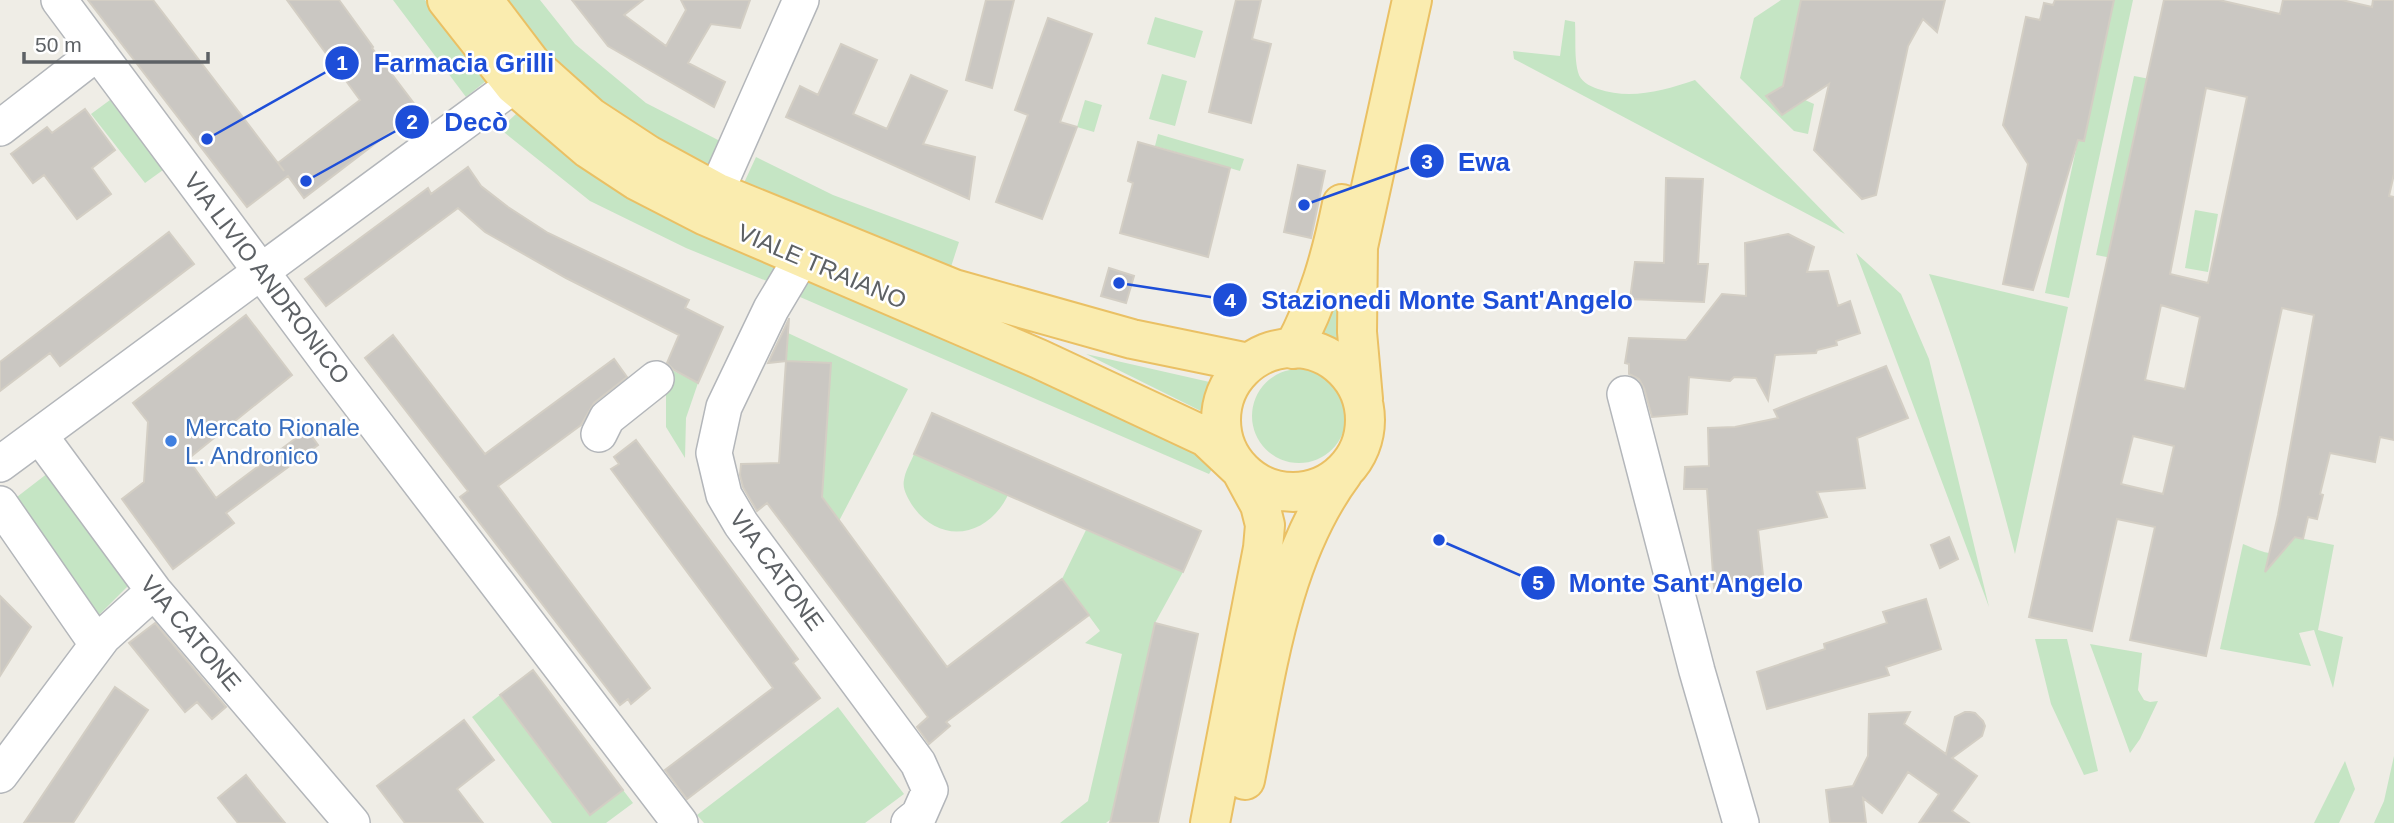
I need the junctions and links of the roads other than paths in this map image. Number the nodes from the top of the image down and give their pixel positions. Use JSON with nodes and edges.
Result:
{"nodes":[{"id":1,"x":59,"y":0,"type":"edge"},
{"id":2,"x":447,"y":0,"type":"edge"},
{"id":3,"x":483,"y":0,"type":"edge"},
{"id":4,"x":801,"y":0,"type":"edge"},
{"id":5,"x":1386,"y":0,"type":"edge"},
{"id":6,"x":1412,"y":0,"type":"edge"},
{"id":7,"x":98,"y":52,"type":"junction"},
{"id":8,"x":523,"y":76,"type":"junction"},
{"id":9,"x":0,"y":128,"type":"edge"},
{"id":10,"x":711,"y":204,"type":"junction"},
{"id":11,"x":808,"y":245,"type":"junction"},
{"id":12,"x":261,"y":271,"type":"junction"},
{"id":13,"x":1293,"y":349,"type":"junction"},
{"id":14,"x":1249,"y":363,"type":"junction"},
{"id":15,"x":656,"y":379,"type":"dead end"},
{"id":16,"x":1625,"y":394,"type":"dead end"},
{"id":17,"x":1364,"y":408,"type":"junction"},
{"id":18,"x":599,"y":434,"type":"dead end"},
{"id":19,"x":40,"y":436,"type":"junction"},
{"id":20,"x":0,"y":464,"type":"edge"},
{"id":21,"x":1241,"y":470,"type":"junction"},
{"id":22,"x":1343,"y":473,"type":"junction"},
{"id":23,"x":0,"y":504,"type":"edge"},
{"id":24,"x":154,"y":591,"type":"junction"},
{"id":25,"x":97,"y":644,"type":"junction"},
{"id":26,"x":0,"y":775,"type":"edge"},
{"id":27,"x":352,"y":823,"type":"edge"},
{"id":28,"x":680,"y":823,"type":"edge"},
{"id":29,"x":909,"y":823,"type":"edge"},
{"id":30,"x":1210,"y":823,"type":"edge"},
{"id":31,"x":1236,"y":823,"type":"edge"},
{"id":32,"x":1741,"y":823,"type":"edge"}],
"edges":[{"from":1,"to":7,"type":"street","name":"VIA LIVIO ANDRONICO"},
{"from":2,"to":8,"type":"main road","name":"VIALE TRAIANO"},
{"from":3,"to":8,"type":"main road","name":"VIALE TRAIANO"},
{"from":4,"to":10,"type":"street"},
{"from":5,"to":13,"type":"main road"},
{"from":6,"to":17,"type":"main road"},
{"from":7,"to":9,"type":"street"},
{"from":7,"to":12,"type":"street","name":"VIA LIVIO ANDRONICO"},
{"from":8,"to":10,"type":"main road","name":"VIALE TRAIANO"},
{"from":8,"to":12,"type":"street"},
{"from":10,"to":11,"type":"main road","name":"VIALE TRAIANO"},
{"from":11,"to":14,"type":"main road","name":"VIALE TRAIANO"},
{"from":11,"to":21,"type":"main road","name":"VIALE TRAIANO"},
{"from":11,"to":29,"type":"street","name":"VIA CATONE"},
{"from":12,"to":19,"type":"street"},
{"from":12,"to":28,"type":"street","name":"VIA LIVIO ANDRONICO"},
{"from":13,"to":14,"type":"main road"},
{"from":13,"to":17,"type":"main road"},
{"from":14,"to":21,"type":"main road"},
{"from":15,"to":18,"type":"street"},
{"from":16,"to":32,"type":"street"},
{"from":17,"to":22,"type":"main road"},
{"from":19,"to":20,"type":"street"},
{"from":19,"to":24,"type":"street","name":"VIA CATONE"},
{"from":21,"to":22,"type":"main road"},
{"from":21,"to":30,"type":"main road"},
{"from":22,"to":31,"type":"main road"},
{"from":23,"to":25,"type":"street"},
{"from":24,"to":25,"type":"street"},
{"from":24,"to":27,"type":"street","name":"VIA CATONE"},
{"from":25,"to":26,"type":"street"}]}
